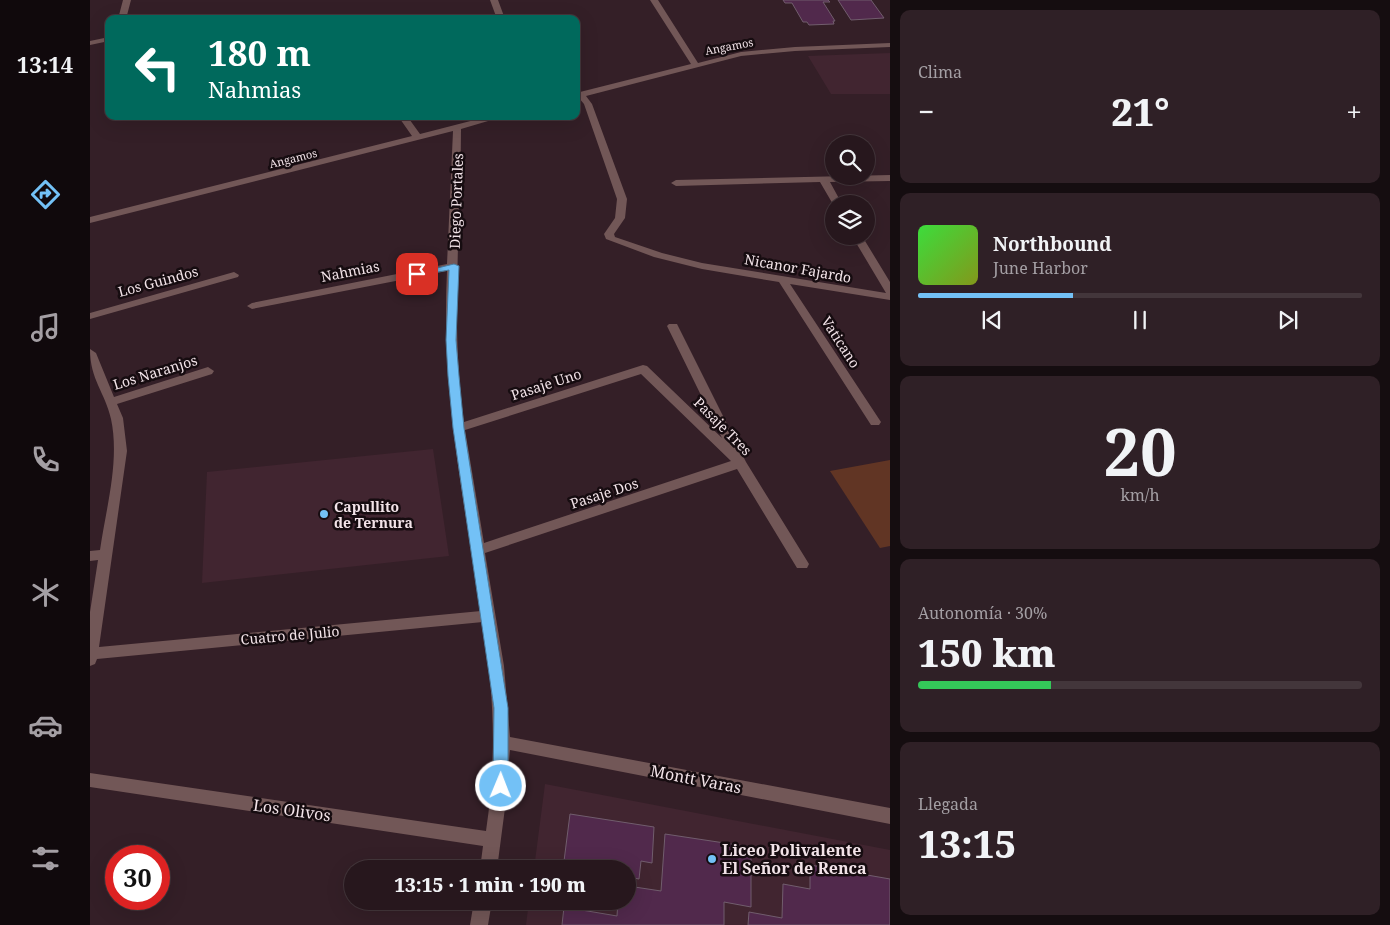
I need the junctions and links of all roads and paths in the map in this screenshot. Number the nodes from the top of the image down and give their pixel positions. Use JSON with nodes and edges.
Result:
{"nodes":[{"id":1,"x":127,"y":0,"type":"edge"},
{"id":2,"x":494,"y":0,"type":"edge"},
{"id":3,"x":654,"y":0,"type":"edge"},
{"id":4,"x":123,"y":15,"type":"edge"},
{"id":5,"x":500,"y":15,"type":"edge"},
{"id":6,"x":105,"y":40,"type":"edge"},
{"id":7,"x":90,"y":43,"type":"edge"},
{"id":8,"x":890,"y":45,"type":"edge"},
{"id":9,"x":695,"y":64,"type":"junction"},
{"id":10,"x":580,"y":95,"type":"edge"},
{"id":11,"x":580,"y":96,"type":"edge"},
{"id":12,"x":405,"y":120,"type":"edge"},
{"id":13,"x":486,"y":120,"type":"edge"},
{"id":14,"x":457,"y":128,"type":"junction"},
{"id":15,"x":418,"y":138,"type":"junction"},
{"id":16,"x":890,"y":178,"type":"edge"},
{"id":17,"x":823,"y":180,"type":"junction"},
{"id":18,"x":676,"y":183,"type":"dead end"},
{"id":19,"x":832,"y":195,"type":"edge"},
{"id":20,"x":90,"y":220,"type":"edge"},
{"id":21,"x":862,"y":245,"type":"edge"},
{"id":22,"x":454,"y":266,"type":"junction"},
{"id":23,"x":234,"y":275,"type":"dead end"},
{"id":24,"x":782,"y":279,"type":"junction"},
{"id":25,"x":890,"y":291,"type":"edge"},
{"id":26,"x":890,"y":297,"type":"edge"},
{"id":27,"x":252,"y":306,"type":"dead end"},
{"id":28,"x":90,"y":316,"type":"edge"},
{"id":29,"x":673,"y":326,"type":"dead end"},
{"id":30,"x":90,"y":353,"type":"edge"},
{"id":31,"x":643,"y":369,"type":"joint"},
{"id":32,"x":208,"y":371,"type":"dead end"},
{"id":33,"x":110,"y":402,"type":"junction"},
{"id":34,"x":875,"y":422,"type":"dead end"},
{"id":35,"x":459,"y":428,"type":"junction"},
{"id":36,"x":740,"y":463,"type":"junction"},
{"id":37,"x":478,"y":550,"type":"junction"},
{"id":38,"x":107,"y":554,"type":"junction"},
{"id":39,"x":90,"y":556,"type":"edge"},
{"id":40,"x":802,"y":564,"type":"dead end"},
{"id":41,"x":488,"y":616,"type":"junction"},
{"id":42,"x":91,"y":657,"type":"edge"},
{"id":43,"x":502,"y":742,"type":"junction"},
{"id":44,"x":90,"y":780,"type":"edge"},
{"id":45,"x":890,"y":816,"type":"edge"},
{"id":46,"x":493,"y":840,"type":"junction"},
{"id":47,"x":490,"y":860,"type":"edge"},
{"id":48,"x":482,"y":910,"type":"edge"},
{"id":49,"x":479,"y":925,"type":"edge"}],
"edges":[{"from":1,"to":4,"type":"street"},
{"from":2,"to":5,"type":"street"},
{"from":3,"to":9,"type":"street"},
{"from":6,"to":7,"type":"street"},
{"from":8,"to":9,"type":"street","name":"Angamos"},
{"from":9,"to":10,"type":"street","name":"Angamos"},
{"from":11,"to":24,"type":"street","name":"Nicanor Fajardo"},
{"from":12,"to":15,"type":"street"},
{"from":13,"to":14,"type":"street","name":"Angamos"},
{"from":14,"to":15,"type":"street","name":"Angamos"},
{"from":14,"to":22,"type":"street","name":"Diego Portales"},
{"from":15,"to":20,"type":"street","name":"Angamos"},
{"from":16,"to":17,"type":"street"},
{"from":17,"to":18,"type":"street"},
{"from":17,"to":19,"type":"street"},
{"from":21,"to":25,"type":"street"},
{"from":22,"to":27,"type":"street","name":"Nahmias"},
{"from":22,"to":35,"type":"street","name":"Diego Portales"},
{"from":23,"to":28,"type":"street","name":"Los Guindos"},
{"from":24,"to":26,"type":"street","name":"Nicanor Fajardo"},
{"from":24,"to":34,"type":"street","name":"Vaticano"},
{"from":29,"to":36,"type":"street"},
{"from":30,"to":33,"type":"street"},
{"from":31,"to":35,"type":"street","name":"Pasaje Uno"},
{"from":31,"to":36,"type":"street","name":"Pasaje Tres"},
{"from":32,"to":33,"type":"street","name":"Los Naranjos"},
{"from":33,"to":38,"type":"street"},
{"from":35,"to":37,"type":"street","name":"Diego Portales"},
{"from":36,"to":37,"type":"street","name":"Pasaje Dos"},
{"from":36,"to":40,"type":"street","name":"Pasaje Tres"},
{"from":37,"to":41,"type":"street","name":"Diego Portales"},
{"from":38,"to":39,"type":"street"},
{"from":38,"to":42,"type":"street"},
{"from":41,"to":42,"type":"street","name":"Cuatro de Julio"},
{"from":41,"to":43,"type":"street","name":"Diego Portales"},
{"from":43,"to":45,"type":"street","name":"Montt Varas"},
{"from":43,"to":46,"type":"street","name":"Diego Portales"},
{"from":44,"to":46,"type":"street","name":"Los Olivos"},
{"from":46,"to":47,"type":"street","name":"Diego Portales"},
{"from":48,"to":49,"type":"street"}]}
